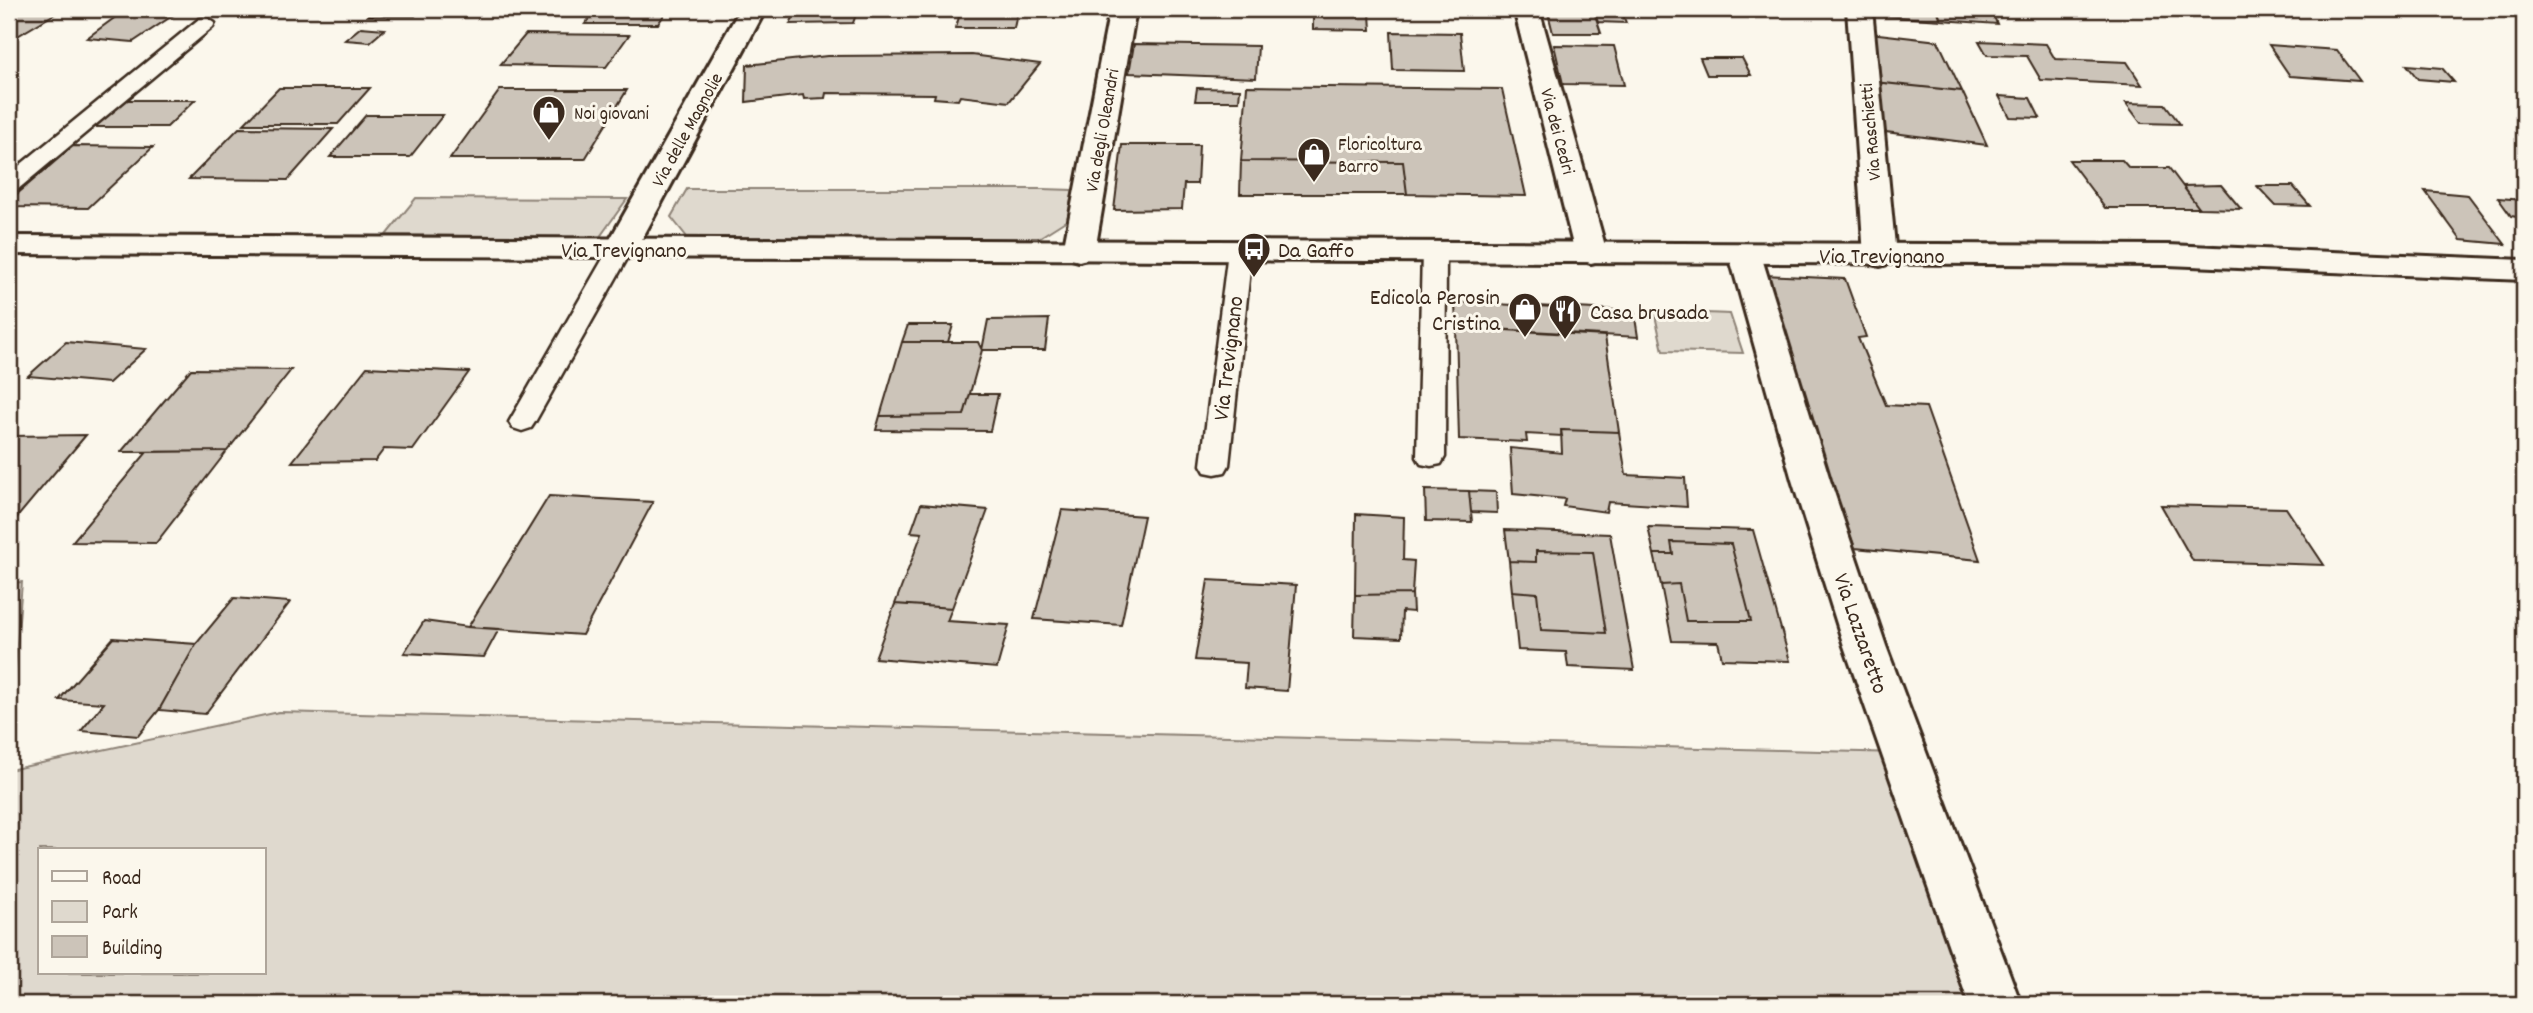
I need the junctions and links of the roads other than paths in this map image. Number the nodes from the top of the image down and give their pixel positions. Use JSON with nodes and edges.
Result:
{"nodes":[{"id":1,"x":754,"y":9,"type":"edge"},
{"id":2,"x":1123,"y":9,"type":"edge"},
{"id":3,"x":1526,"y":9,"type":"edge"},
{"id":4,"x":1859,"y":9,"type":"edge"},
{"id":5,"x":205,"y":23,"type":"dead end"},
{"id":6,"x":9,"y":185,"type":"edge"},
{"id":7,"x":9,"y":245,"type":"edge"},
{"id":8,"x":620,"y":250,"type":"junction"},
{"id":9,"x":1079,"y":251,"type":"junction"},
{"id":10,"x":1240,"y":251,"type":"junction"},
{"id":11,"x":1434,"y":252,"type":"junction"},
{"id":12,"x":1591,"y":253,"type":"junction"},
{"id":13,"x":1745,"y":255,"type":"junction"},
{"id":14,"x":1880,"y":256,"type":"junction"},
{"id":15,"x":2524,"y":270,"type":"edge"},
{"id":16,"x":522,"y":422,"type":"dead end"},
{"id":17,"x":1431,"y":457,"type":"dead end"},
{"id":18,"x":1215,"y":465,"type":"dead end"},
{"id":19,"x":1995,"y":1004,"type":"edge"}],
"edges":[{"from":1,"to":8,"type":"street","name":"Via delle Magnolie"},
{"from":2,"to":9,"type":"street","name":"Via degli Oleandri"},
{"from":3,"to":12,"type":"street","name":"Via dei Cedri"},
{"from":4,"to":14,"type":"street","name":"Via Raschietti"},
{"from":5,"to":6,"type":"lane"},
{"from":7,"to":8,"type":"street","name":"Via Trevignano"},
{"from":8,"to":9,"type":"street","name":"Via Trevignano"},
{"from":8,"to":16,"type":"lane"},
{"from":9,"to":10,"type":"street","name":"Via Trevignano"},
{"from":10,"to":11,"type":"street","name":"Via Trevignano"},
{"from":10,"to":18,"type":"lane","name":"Via Trevignano"},
{"from":11,"to":12,"type":"street","name":"Via Trevignano"},
{"from":11,"to":17,"type":"lane"},
{"from":12,"to":13,"type":"street","name":"Via Trevignano"},
{"from":13,"to":14,"type":"street","name":"Via Trevignano"},
{"from":13,"to":19,"type":"street","name":"Via Lazzaretto"},
{"from":14,"to":15,"type":"street","name":"Via Trevignano"}]}
